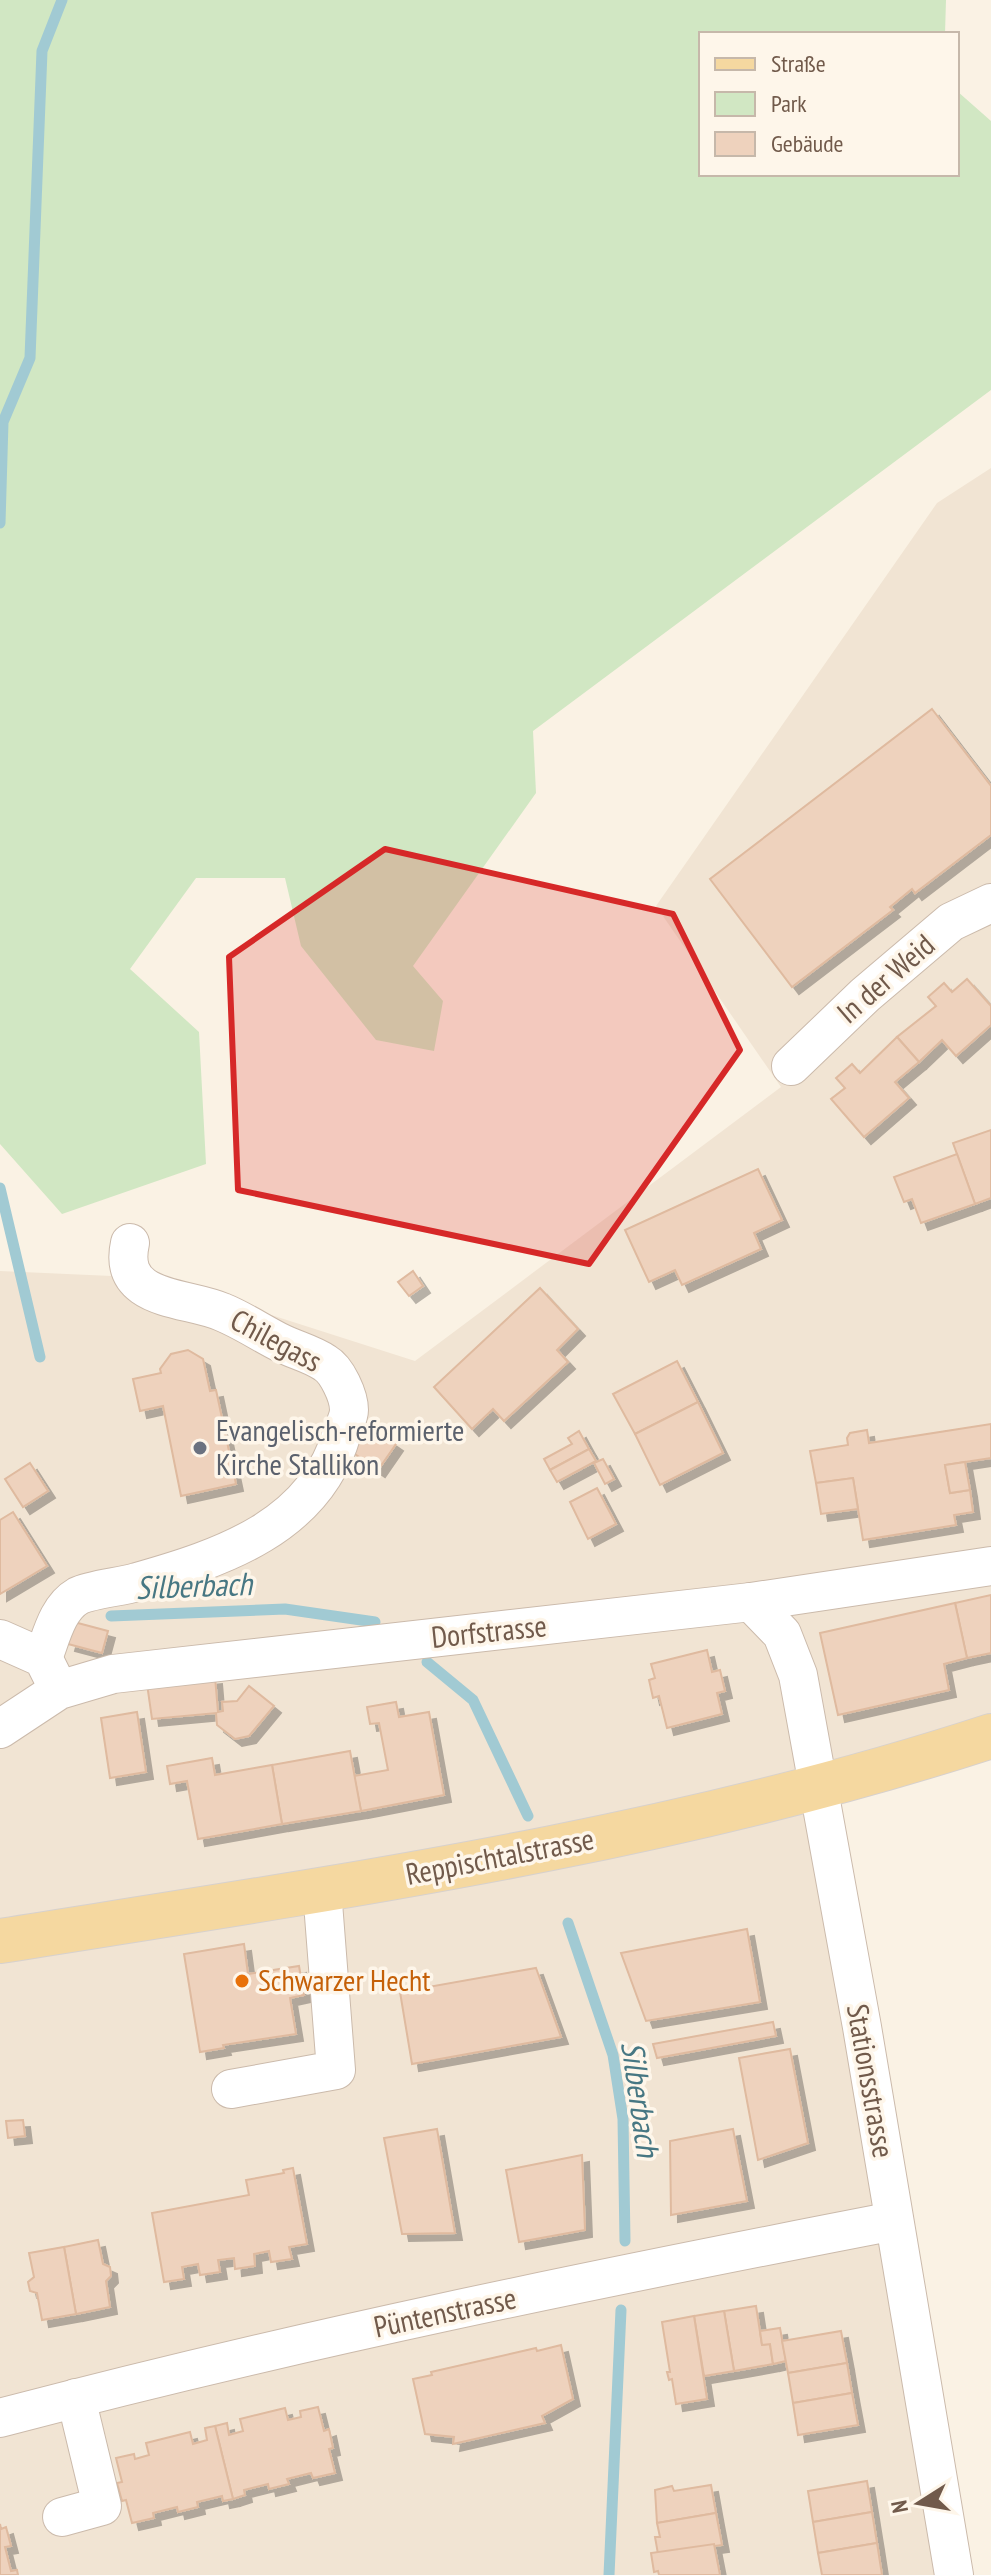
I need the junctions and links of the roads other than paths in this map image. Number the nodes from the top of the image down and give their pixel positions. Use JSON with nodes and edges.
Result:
{"nodes":[{"id":1,"x":991,"y":903,"type":"edge"},
{"id":2,"x":791,"y":1066,"type":"dead end"},
{"id":3,"x":130,"y":1243,"type":"dead end"},
{"id":4,"x":991,"y":1566,"type":"edge"},
{"id":5,"x":751,"y":1602,"type":"junction"},
{"id":6,"x":0,"y":1639,"type":"edge"},
{"id":7,"x":51,"y":1674,"type":"junction"},
{"id":8,"x":0,"y":1729,"type":"edge"},
{"id":9,"x":991,"y":1736,"type":"edge"},
{"id":10,"x":818,"y":1787,"type":"junction"},
{"id":11,"x":322,"y":1890,"type":"junction"},
{"id":12,"x":0,"y":1941,"type":"edge"},
{"id":13,"x":231,"y":2089,"type":"dead end"},
{"id":14,"x":894,"y":2221,"type":"junction"},
{"id":15,"x":76,"y":2398,"type":"junction"},
{"id":16,"x":0,"y":2418,"type":"edge"},
{"id":17,"x":62,"y":2517,"type":"dead end"},
{"id":18,"x":954,"y":2575,"type":"edge"}],
"edges":[{"from":1,"to":2,"type":"street","name":"In der Weid"},
{"from":3,"to":7,"type":"street","name":"Chilegass"},
{"from":4,"to":5,"type":"street","name":"Dorfstrasse"},
{"from":5,"to":7,"type":"street","name":"Dorfstrasse"},
{"from":5,"to":10,"type":"street","name":"Stationsstrasse"},
{"from":6,"to":7,"type":"street"},
{"from":7,"to":8,"type":"street","name":"Dorfstrasse"},
{"from":9,"to":10,"type":"main road","name":"Reppischtalstrasse"},
{"from":10,"to":11,"type":"main road","name":"Reppischtalstrasse"},
{"from":10,"to":14,"type":"street","name":"Stationsstrasse"},
{"from":11,"to":12,"type":"main road","name":"Reppischtalstrasse"},
{"from":11,"to":13,"type":"street"},
{"from":14,"to":15,"type":"street","name":"Püntenstrasse"},
{"from":14,"to":18,"type":"street","name":"Stationsstrasse"},
{"from":15,"to":16,"type":"street","name":"Püntenstrasse"},
{"from":15,"to":17,"type":"street"}]}
